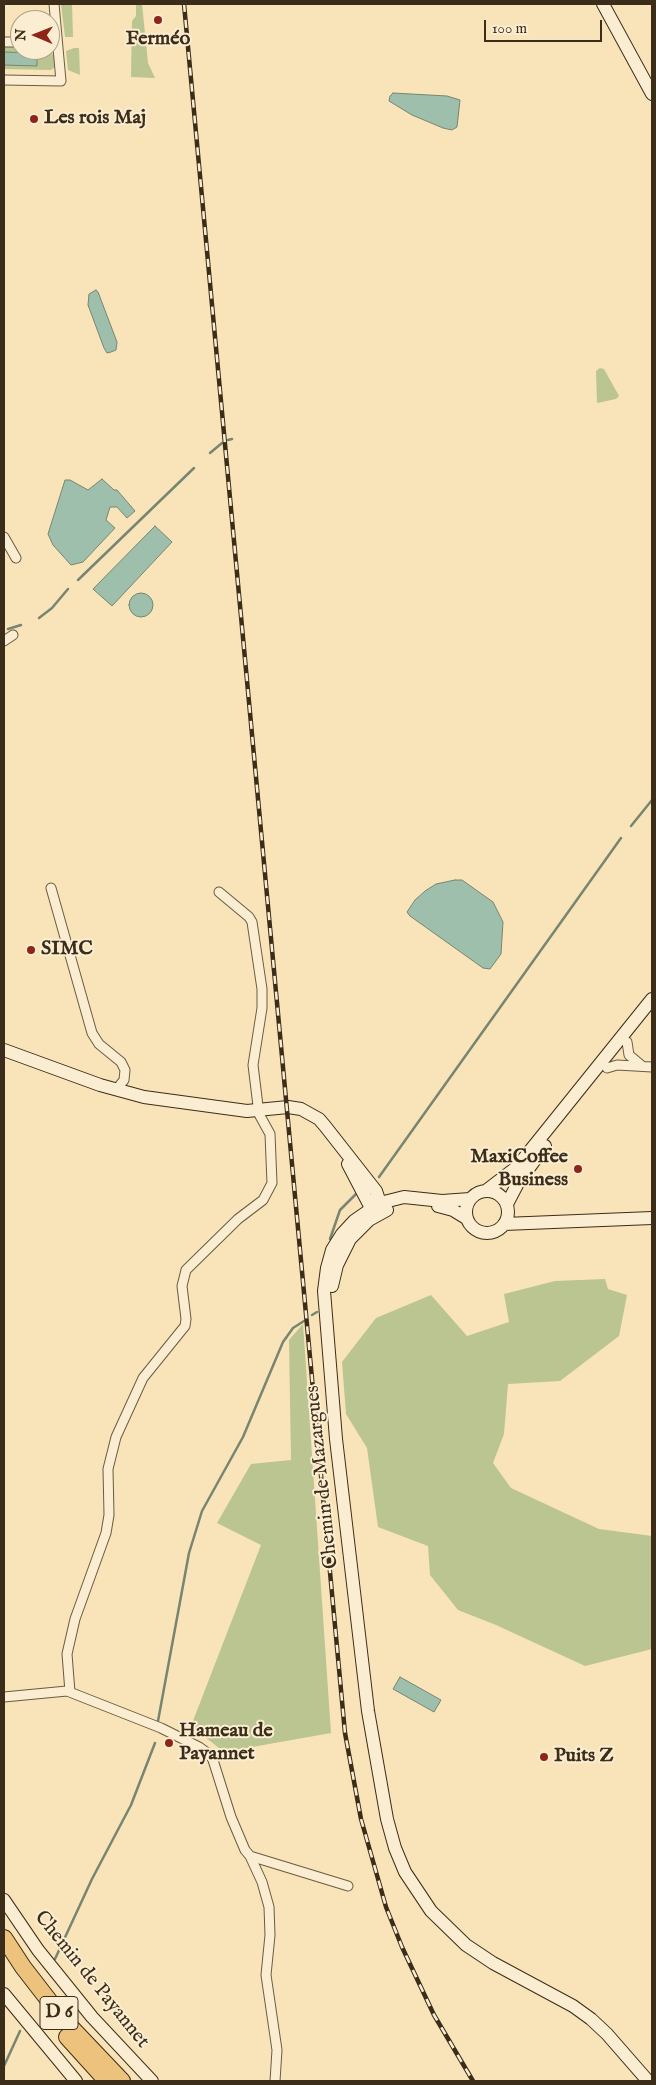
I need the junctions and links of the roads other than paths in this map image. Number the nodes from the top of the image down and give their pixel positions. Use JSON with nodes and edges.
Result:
{"nodes":[{"id":1,"x":603,"y":4,"type":"edge"},
{"id":2,"x":57,"y":60,"type":"edge"},
{"id":3,"x":4,"y":80,"type":"edge"},
{"id":4,"x":652,"y":94,"type":"edge"},
{"id":5,"x":4,"y":536,"type":"edge"},
{"id":6,"x":16,"y":558,"type":"dead end"},
{"id":7,"x":13,"y":635,"type":"dead end"},
{"id":8,"x":4,"y":641,"type":"edge"},
{"id":9,"x":51,"y":888,"type":"dead end"},
{"id":10,"x":219,"y":892,"type":"dead end"},
{"id":11,"x":652,"y":999,"type":"edge"},
{"id":12,"x":652,"y":1011,"type":"edge"},
{"id":13,"x":627,"y":1042,"type":"junction"},
{"id":14,"x":4,"y":1050,"type":"edge"},
{"id":15,"x":649,"y":1067,"type":"edge"},
{"id":16,"x":607,"y":1068,"type":"junction"},
{"id":17,"x":116,"y":1090,"type":"junction"},
{"id":18,"x":259,"y":1111,"type":"junction"},
{"id":19,"x":487,"y":1190,"type":"junction"},
{"id":20,"x":470,"y":1198,"type":"junction"},
{"id":21,"x":377,"y":1208,"type":"junction"},
{"id":22,"x":506,"y":1214,"type":"junction"},
{"id":23,"x":466,"y":1218,"type":"junction"},
{"id":24,"x":652,"y":1218,"type":"edge"},
{"id":25,"x":70,"y":1692,"type":"junction"},
{"id":26,"x":4,"y":1696,"type":"edge"},
{"id":27,"x":250,"y":1856,"type":"junction"},
{"id":28,"x":348,"y":1886,"type":"dead end"},
{"id":29,"x":4,"y":1900,"type":"edge"},
{"id":30,"x":4,"y":1938,"type":"edge"},
{"id":31,"x":4,"y":1957,"type":"edge"},
{"id":32,"x":4,"y":1994,"type":"edge"},
{"id":33,"x":76,"y":2081,"type":"edge"},
{"id":34,"x":107,"y":2081,"type":"edge"},
{"id":35,"x":122,"y":2081,"type":"edge"},
{"id":36,"x":152,"y":2081,"type":"edge"},
{"id":37,"x":275,"y":2081,"type":"edge"},
{"id":38,"x":648,"y":2081,"type":"edge"}],
"edges":[{"from":1,"to":4,"type":"main road"},
{"from":2,"to":3,"type":"street"},
{"from":5,"to":6,"type":"street"},
{"from":7,"to":8,"type":"street"},
{"from":9,"to":17,"type":"street"},
{"from":10,"to":18,"type":"street"},
{"from":11,"to":19,"type":"main road"},
{"from":12,"to":13,"type":"main road"},
{"from":13,"to":15,"type":"street"},
{"from":13,"to":16,"type":"main road"},
{"from":14,"to":17,"type":"main road"},
{"from":15,"to":16,"type":"street"},
{"from":16,"to":22,"type":"main road"},
{"from":17,"to":18,"type":"main road"},
{"from":18,"to":21,"type":"main road"},
{"from":18,"to":25,"type":"street"},
{"from":19,"to":20,"type":"main road"},
{"from":19,"to":22,"type":"main road"},
{"from":20,"to":21,"type":"main road"},
{"from":20,"to":23,"type":"main road"},
{"from":21,"to":23,"type":"main road"},
{"from":21,"to":38,"type":"main road","name":"Chemin de Mazargues"},
{"from":22,"to":23,"type":"main road"},
{"from":22,"to":24,"type":"main road"},
{"from":25,"to":26,"type":"street"},
{"from":25,"to":27,"type":"street"},
{"from":27,"to":28,"type":"street"},
{"from":27,"to":37,"type":"street"},
{"from":29,"to":36,"type":"main road","name":"Chemin de Payannet"},
{"from":30,"to":35,"type":"highway","number":"D 6"},
{"from":31,"to":34,"type":"highway","number":"D 6"},
{"from":32,"to":33,"type":"main road"}]}
